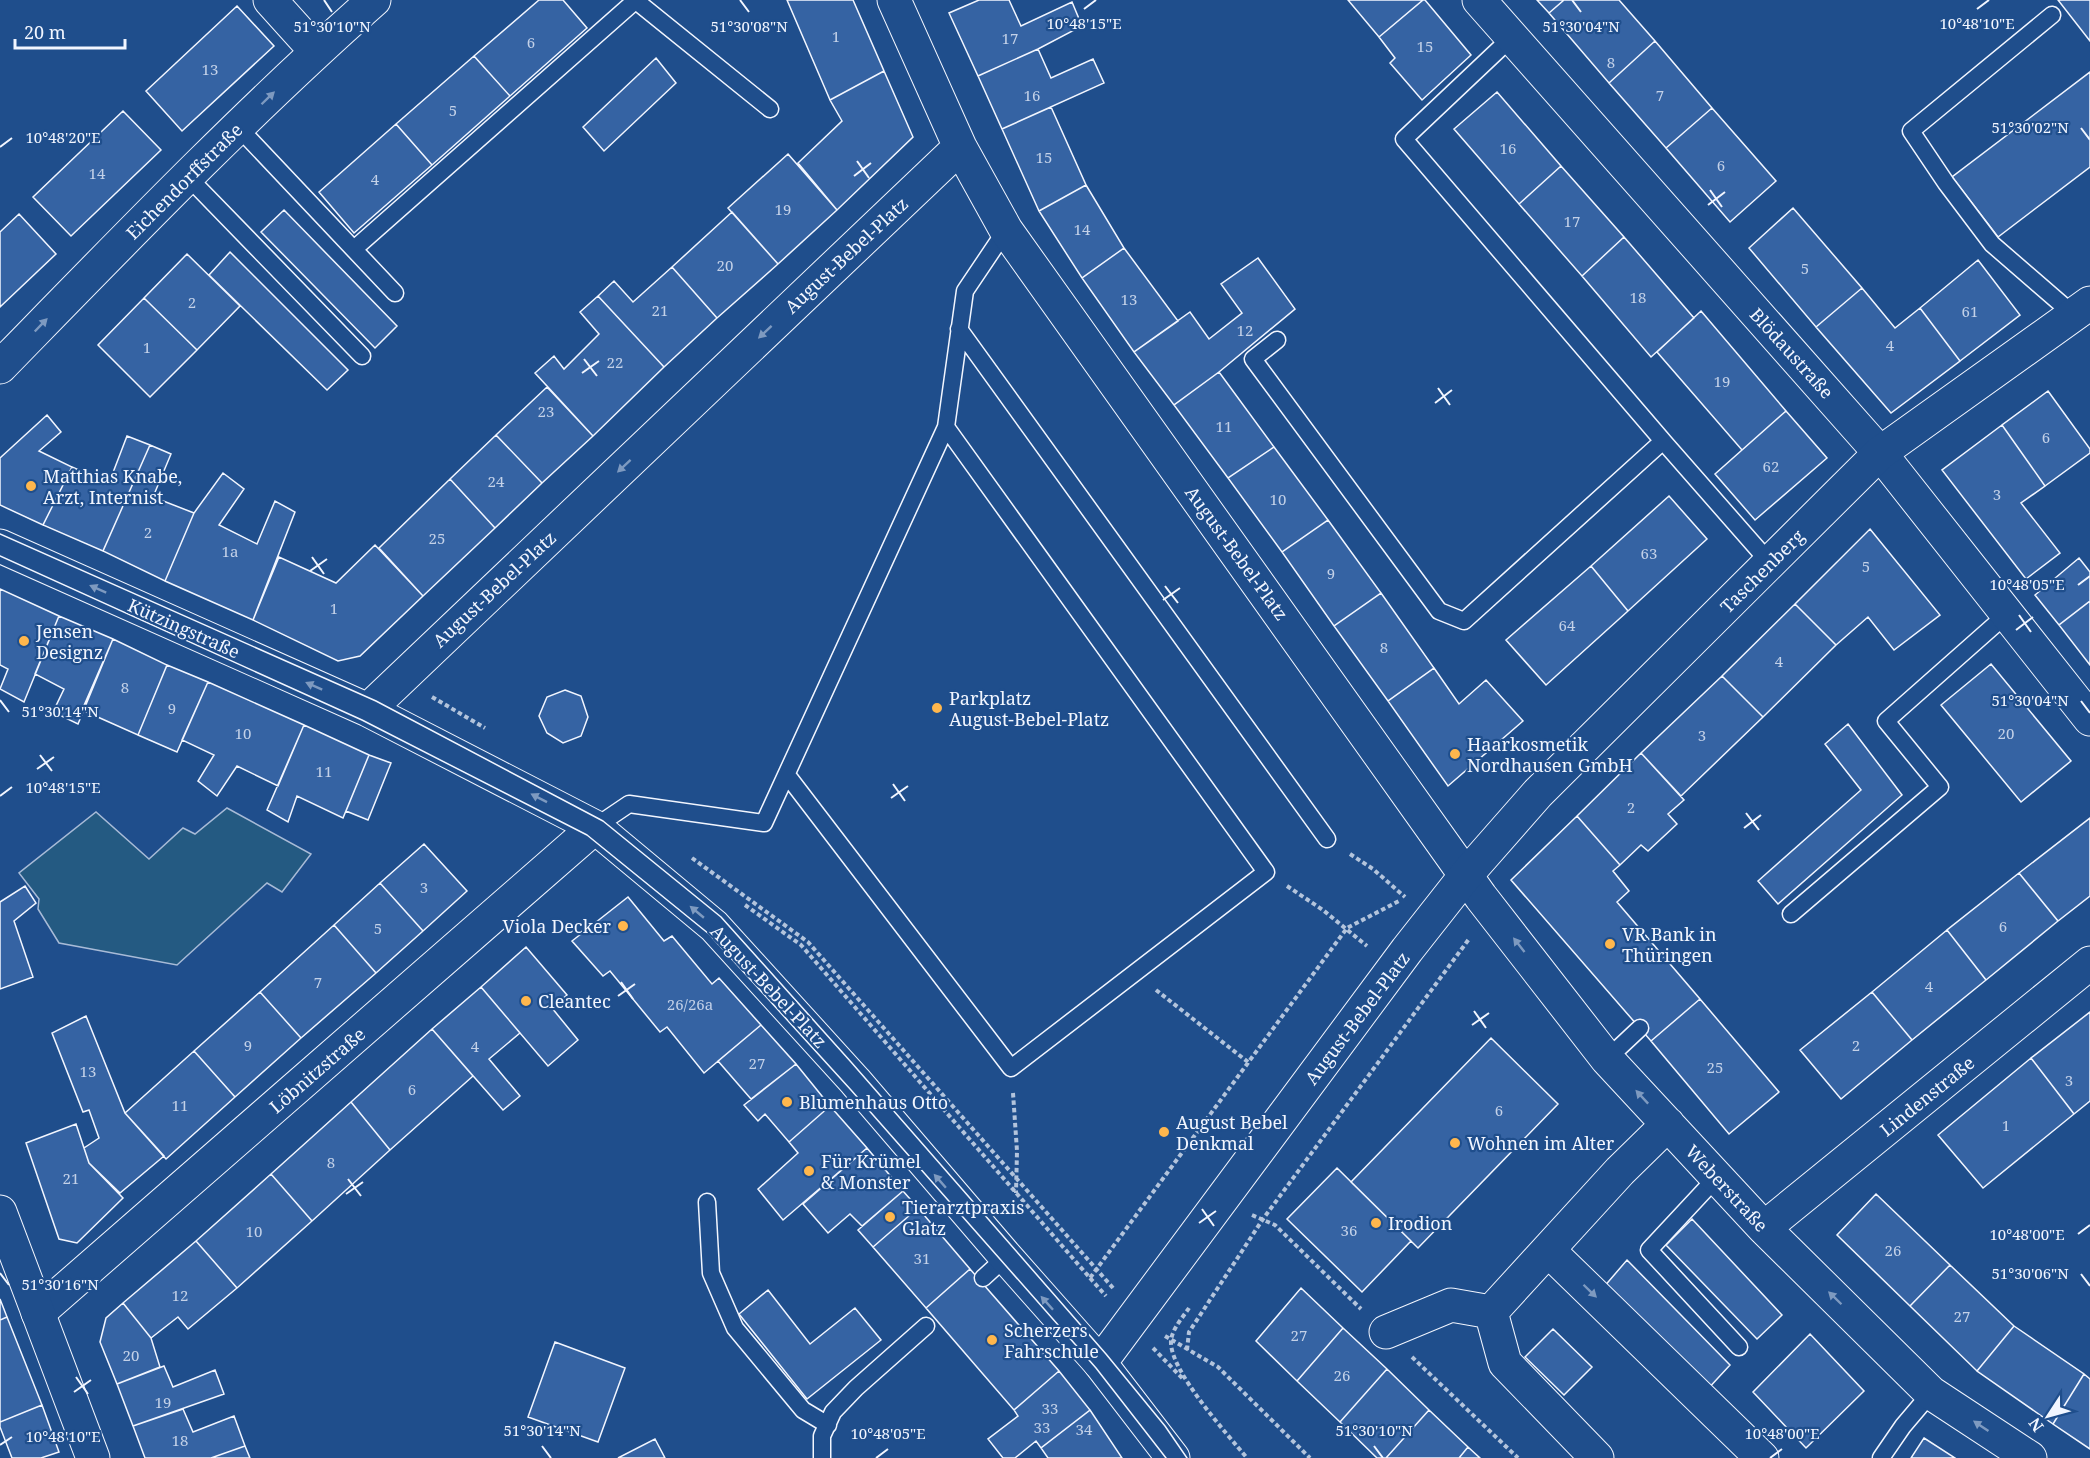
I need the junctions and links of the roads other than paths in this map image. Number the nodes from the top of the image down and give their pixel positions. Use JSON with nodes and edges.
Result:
{"nodes":[{"id":1,"x":270,"y":0,"type":"edge"},
{"id":2,"x":374,"y":0,"type":"edge"},
{"id":3,"x":635,"y":0,"type":"edge"},
{"id":4,"x":894,"y":0,"type":"edge"},
{"id":5,"x":1479,"y":0,"type":"edge"},
{"id":6,"x":2052,"y":15,"type":"dead end"},
{"id":7,"x":1512,"y":37,"type":"junction"},
{"id":8,"x":316,"y":51,"type":"junction"},
{"id":9,"x":770,"y":109,"type":"dead end"},
{"id":10,"x":238,"y":127,"type":"junction"},
{"id":11,"x":960,"y":147,"type":"junction"},
{"id":12,"x":187,"y":176,"type":"junction"},
{"id":13,"x":1006,"y":230,"type":"junction"},
{"id":14,"x":354,"y":249,"type":"junction"},
{"id":15,"x":395,"y":292,"type":"dead end"},
{"id":16,"x":2082,"y":309,"type":"edge"},
{"id":17,"x":959,"y":329,"type":"junction"},
{"id":18,"x":1277,"y":340,"type":"dead end"},
{"id":19,"x":362,"y":356,"type":"dead end"},
{"id":20,"x":0,"y":367,"type":"edge"},
{"id":21,"x":946,"y":427,"type":"junction"},
{"id":22,"x":1663,"y":441,"type":"junction"},
{"id":23,"x":1880,"y":453,"type":"junction"},
{"id":24,"x":0,"y":546,"type":"edge"},
{"id":25,"x":1770,"y":563,"type":"junction"},
{"id":26,"x":2007,"y":614,"type":"junction"},
{"id":27,"x":368,"y":710,"type":"junction"},
{"id":28,"x":2090,"y":719,"type":"edge"},
{"id":29,"x":787,"y":775,"type":"junction"},
{"id":30,"x":595,"y":827,"type":"junction"},
{"id":31,"x":1327,"y":839,"type":"road end"},
{"id":32,"x":1466,"y":875,"type":"junction"},
{"id":33,"x":1791,"y":914,"type":"dead end"},
{"id":34,"x":2090,"y":963,"type":"edge"},
{"id":35,"x":1640,"y":1028,"type":"dead end"},
{"id":36,"x":1607,"y":1059,"type":"junction"},
{"id":37,"x":1668,"y":1124,"type":"junction"},
{"id":38,"x":1717,"y":1178,"type":"junction"},
{"id":39,"x":707,"y":1202,"type":"dead end"},
{"id":40,"x":0,"y":1212,"type":"edge"},
{"id":41,"x":1764,"y":1228,"type":"junction"},
{"id":42,"x":1548,"y":1250,"type":"junction"},
{"id":43,"x":1491,"y":1312,"type":"junction"},
{"id":44,"x":38,"y":1313,"type":"junction"},
{"id":45,"x":926,"y":1326,"type":"dead end"},
{"id":46,"x":1386,"y":1332,"type":"dead end"},
{"id":47,"x":1739,"y":1347,"type":"dead end"},
{"id":48,"x":1100,"y":1363,"type":"junction"},
{"id":49,"x":1931,"y":1393,"type":"junction"},
{"id":50,"x":828,"y":1425,"type":"junction"},
{"id":51,"x":1174,"y":1457,"type":"edge"},
{"id":52,"x":93,"y":1458,"type":"edge"},
{"id":53,"x":822,"y":1458,"type":"edge"},
{"id":54,"x":1597,"y":1458,"type":"edge"},
{"id":55,"x":1762,"y":1458,"type":"edge"},
{"id":56,"x":1881,"y":1458,"type":"edge"},
{"id":57,"x":2030,"y":1458,"type":"edge"}],
"edges":[{"from":1,"to":8,"type":"street"},
{"from":2,"to":8,"type":"street","name":"Eichendorffstraße"},
{"from":3,"to":9,"type":"lane"},
{"from":3,"to":14,"type":"lane"},
{"from":4,"to":11,"type":"street"},
{"from":5,"to":7,"type":"street","name":"Blödaustraße"},
{"from":6,"to":16,"type":"lane"},
{"from":7,"to":22,"type":"lane"},
{"from":7,"to":23,"type":"street","name":"Blödaustraße"},
{"from":10,"to":8,"type":"street","name":"Eichendorffstraße","one_way":true},
{"from":10,"to":12,"type":"street","name":"Eichendorffstraße"},
{"from":10,"to":14,"type":"lane"},
{"from":11,"to":13,"type":"street","name":"August-Bebel-Platz"},
{"from":11,"to":27,"type":"street","name":"August-Bebel-Platz","one_way":true},
{"from":12,"to":19,"type":"lane"},
{"from":20,"to":12,"type":"street","name":"Eichendorffstraße","one_way":true},
{"from":13,"to":17,"type":"lane"},
{"from":13,"to":32,"type":"street","name":"August-Bebel-Platz"},
{"from":14,"to":15,"type":"lane"},
{"from":16,"to":23,"type":"street","name":"Taschenberg"},
{"from":17,"to":21,"type":"lane"},
{"from":17,"to":31,"type":"lane"},
{"from":18,"to":22,"type":"lane"},
{"from":21,"to":29,"type":"lane"},
{"from":21,"to":29,"type":"lane"},
{"from":22,"to":25,"type":"lane"},
{"from":23,"to":25,"type":"street","name":"Taschenberg"},
{"from":23,"to":26,"type":"street","name":"Blödaustraße"},
{"from":27,"to":24,"type":"street","name":"Kützingstraße","one_way":true},
{"from":25,"to":32,"type":"street","name":"Taschenberg"},
{"from":26,"to":28,"type":"street","name":"Blödaustraße"},
{"from":26,"to":33,"type":"lane"},
{"from":30,"to":27,"type":"street","name":"August-Bebel-Platz","one_way":true},
{"from":29,"to":30,"type":"lane"},
{"from":30,"to":44,"type":"street","name":"Löbnitzstraße"},
{"from":48,"to":30,"type":"street","name":"August-Bebel-Platz","one_way":true},
{"from":36,"to":32,"type":"street","name":"Weberstraße","one_way":true},
{"from":32,"to":48,"type":"street","name":"August-Bebel-Platz"},
{"from":34,"to":41,"type":"street","name":"Lindenstraße"},
{"from":35,"to":36,"type":"lane"},
{"from":37,"to":36,"type":"street","name":"Weberstraße","one_way":true},
{"from":37,"to":38,"type":"street","name":"Weberstraße"},
{"from":37,"to":42,"type":"street"},
{"from":38,"to":41,"type":"street","name":"Weberstraße"},
{"from":38,"to":47,"type":"lane"},
{"from":39,"to":50,"type":"lane"},
{"from":40,"to":44,"type":"street"},
{"from":49,"to":41,"type":"street","name":"Weberstraße","one_way":true},
{"from":42,"to":43,"type":"street"},
{"from":42,"to":55,"type":"street","one_way":true},
{"from":43,"to":46,"type":"street"},
{"from":43,"to":54,"type":"street"},
{"from":44,"to":52,"type":"street"},
{"from":45,"to":50,"type":"lane"},
{"from":48,"to":51,"type":"street","name":"August-Bebel-Platz"},
{"from":49,"to":56,"type":"lane"},
{"from":57,"to":49,"type":"street","name":"Weberstraße","one_way":true},
{"from":50,"to":53,"type":"lane"}]}
